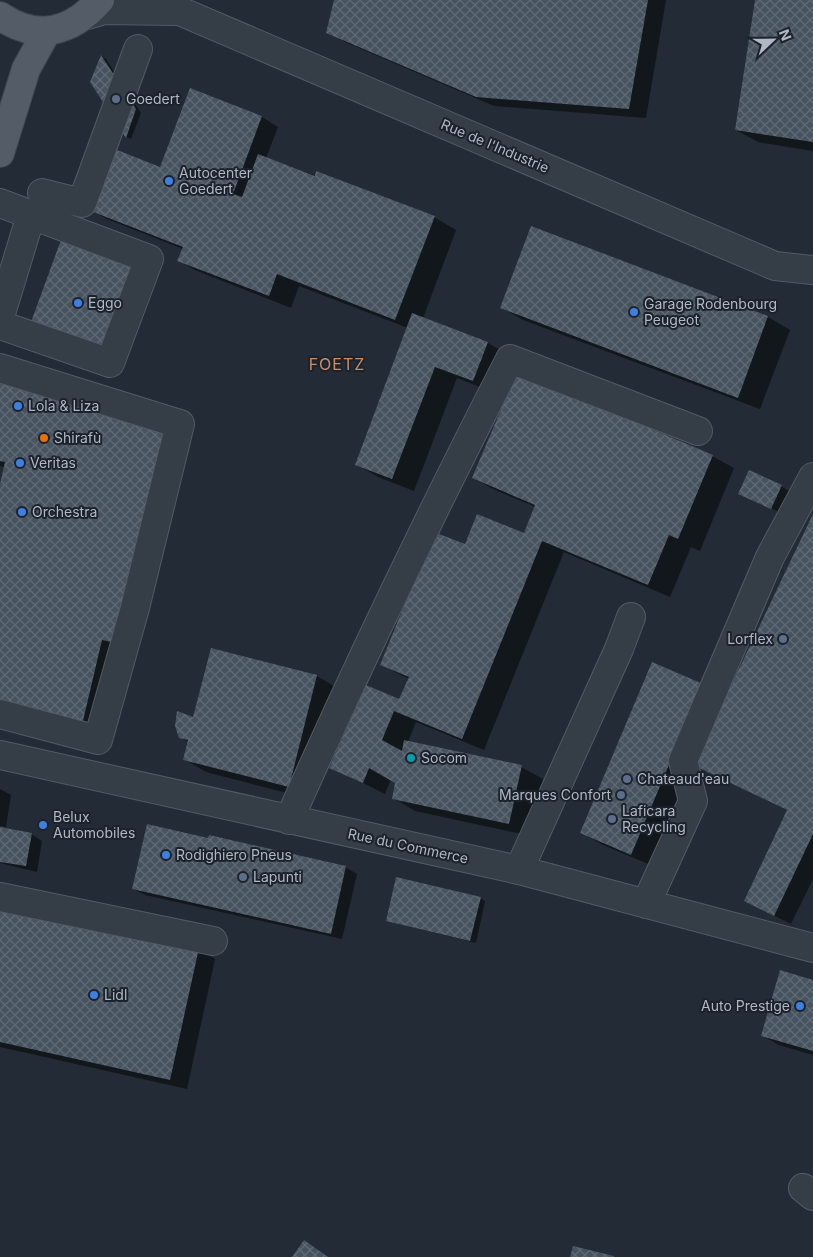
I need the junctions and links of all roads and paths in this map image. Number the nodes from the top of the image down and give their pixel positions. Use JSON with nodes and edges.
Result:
{"nodes":[{"id":1,"x":154,"y":0,"type":"edge"},
{"id":2,"x":93,"y":8,"type":"edge"},
{"id":3,"x":180,"y":11,"type":"junction"},
{"id":4,"x":0,"y":16,"type":"edge"},
{"id":5,"x":48,"y":31,"type":"junction"},
{"id":6,"x":138,"y":49,"type":"dead end"},
{"id":7,"x":0,"y":153,"type":"edge"},
{"id":8,"x":0,"y":203,"type":"edge"},
{"id":9,"x":37,"y":204,"type":"junction"},
{"id":10,"x":813,"y":270,"type":"edge"},
{"id":11,"x":0,"y":317,"type":"edge"},
{"id":12,"x":0,"y":325,"type":"edge"},
{"id":13,"x":0,"y":368,"type":"edge"},
{"id":14,"x":698,"y":431,"type":"dead end"},
{"id":15,"x":813,"y":477,"type":"edge"},
{"id":16,"x":632,"y":617,"type":"dead end"},
{"id":17,"x":0,"y":714,"type":"edge"},
{"id":18,"x":69,"y":730,"type":"junction"},
{"id":19,"x":0,"y":754,"type":"edge"},
{"id":20,"x":61,"y":770,"type":"junction"},
{"id":21,"x":290,"y":820,"type":"junction"},
{"id":22,"x":519,"y":870,"type":"junction"},
{"id":23,"x":0,"y":897,"type":"edge"},
{"id":24,"x":646,"y":904,"type":"junction"},
{"id":25,"x":214,"y":941,"type":"dead end"},
{"id":26,"x":813,"y":948,"type":"edge"}],
"edges":[{"from":1,"to":3,"type":"street","name":"Rue de l'Industrie"},
{"from":2,"to":3,"type":"street","name":"Rue de l'Industrie"},
{"from":2,"to":5,"type":"main road"},
{"from":3,"to":10,"type":"street","name":"Rue de l'Industrie"},
{"from":4,"to":5,"type":"main road"},
{"from":5,"to":7,"type":"main road"},
{"from":6,"to":9,"type":"street"},
{"from":8,"to":9,"type":"street"},
{"from":9,"to":11,"type":"street"},
{"from":9,"to":12,"type":"street"},
{"from":13,"to":18,"type":"street"},
{"from":14,"to":21,"type":"street"},
{"from":15,"to":24,"type":"street"},
{"from":16,"to":22,"type":"street"},
{"from":17,"to":18,"type":"street"},
{"from":18,"to":20,"type":"street"},
{"from":19,"to":20,"type":"street","name":"Rue du Commerce"},
{"from":20,"to":21,"type":"street","name":"Rue du Commerce"},
{"from":21,"to":22,"type":"street","name":"Rue du Commerce"},
{"from":22,"to":24,"type":"street","name":"Rue du Commerce"},
{"from":23,"to":25,"type":"street"},
{"from":24,"to":26,"type":"street","name":"Rue du Commerce"}]}
